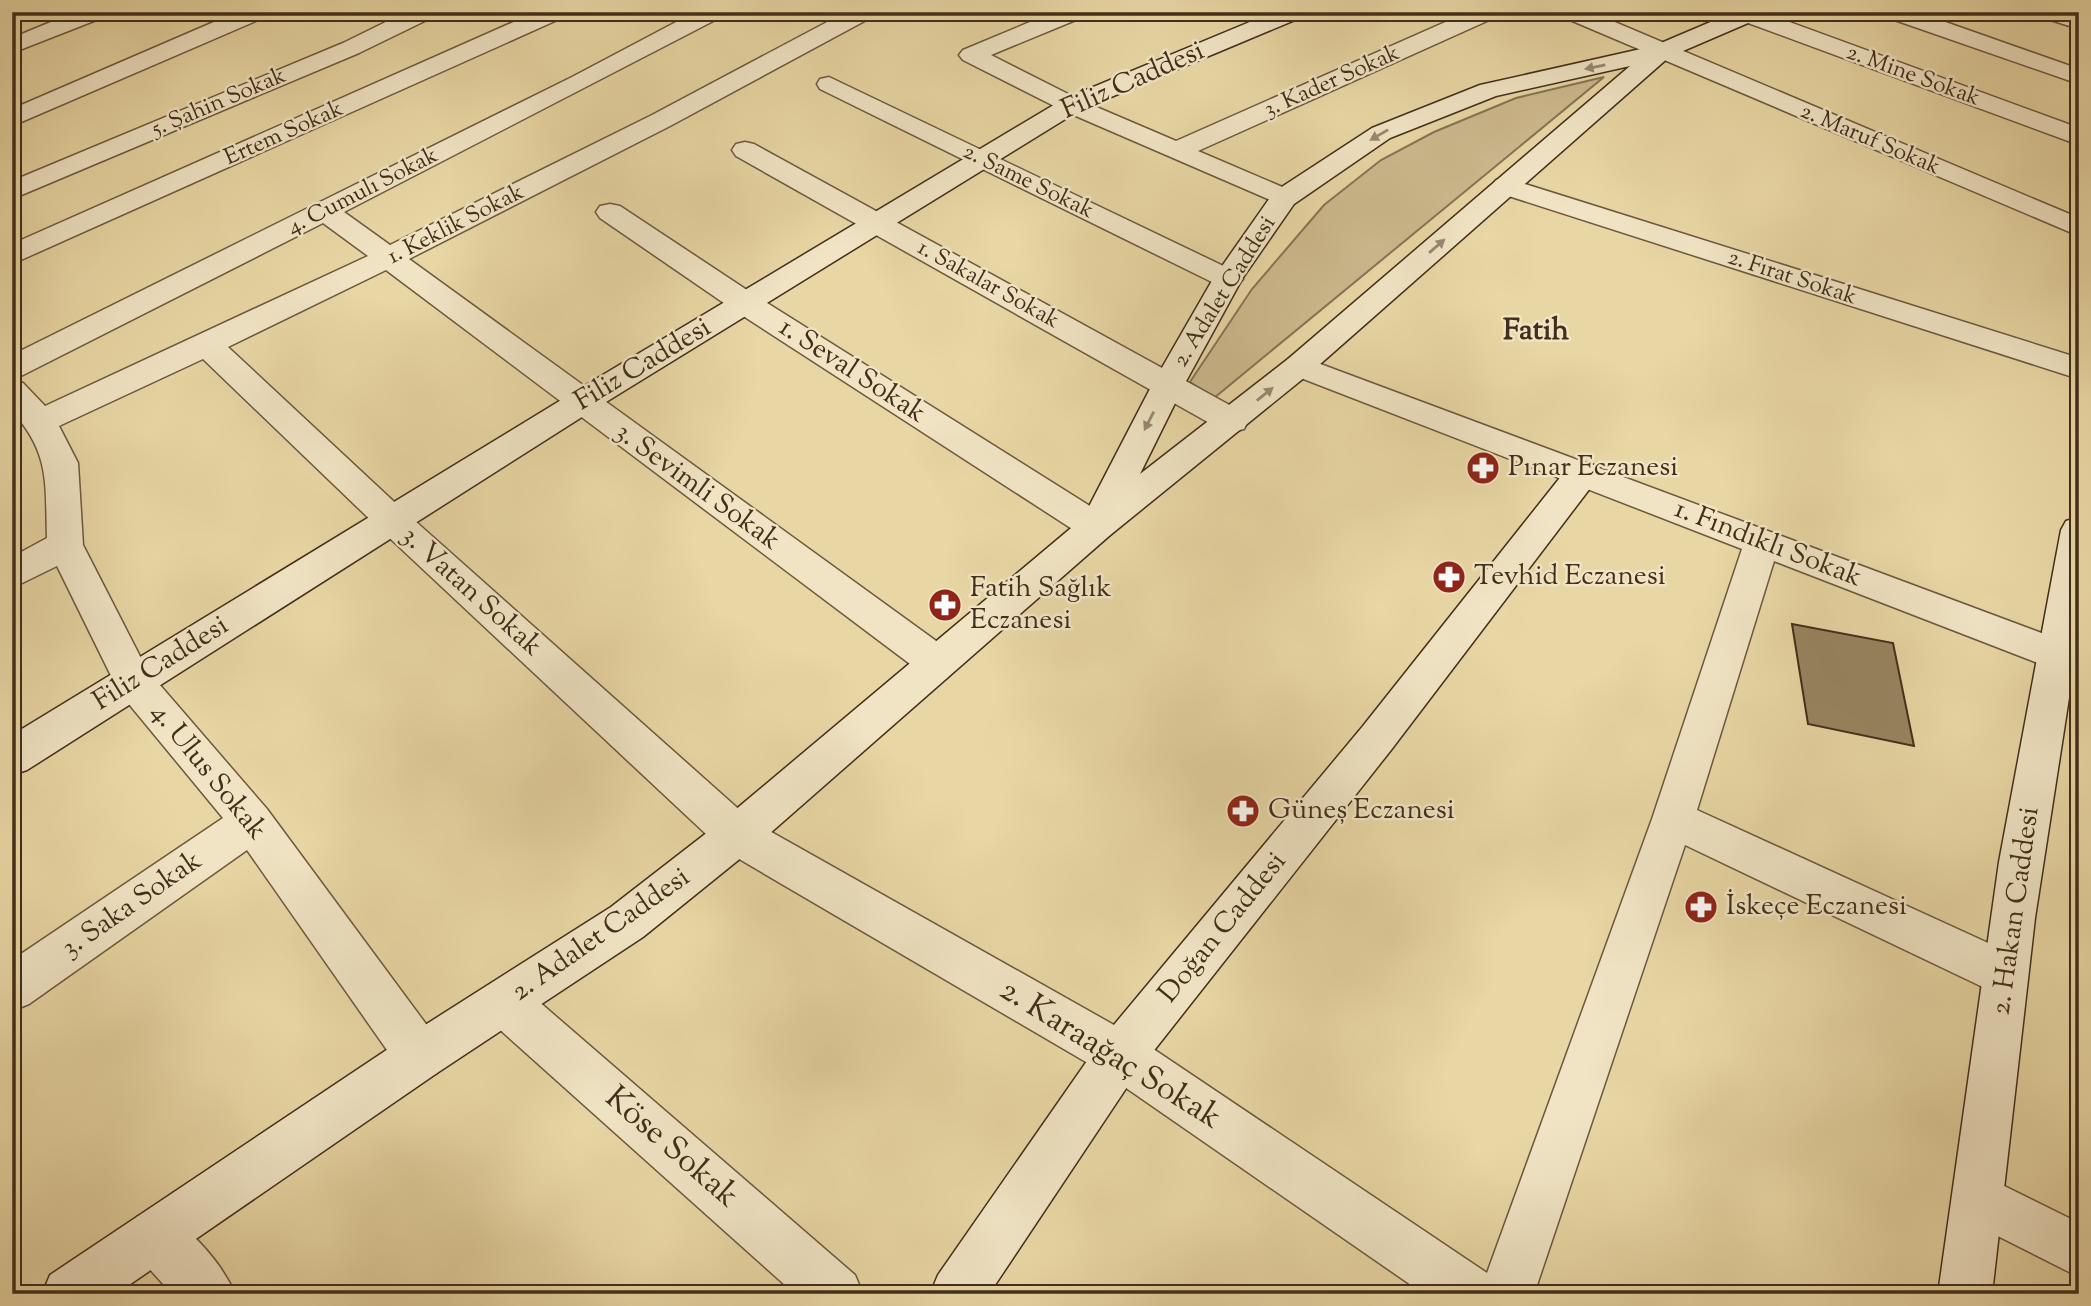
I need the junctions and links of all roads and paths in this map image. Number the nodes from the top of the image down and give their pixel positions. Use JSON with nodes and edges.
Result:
{"nodes":[{"id":1,"x":96,"y":12,"type":"edge"},
{"id":2,"x":210,"y":12,"type":"edge"},
{"id":3,"x":425,"y":12,"type":"edge"},
{"id":4,"x":555,"y":12,"type":"edge"},
{"id":5,"x":713,"y":12,"type":"edge"},
{"id":6,"x":864,"y":12,"type":"edge"},
{"id":7,"x":1075,"y":12,"type":"edge"},
{"id":8,"x":1294,"y":12,"type":"edge"},
{"id":9,"x":1488,"y":12,"type":"edge"},
{"id":10,"x":1571,"y":12,"type":"edge"},
{"id":11,"x":1894,"y":12,"type":"edge"},
{"id":12,"x":2049,"y":12,"type":"edge"},
{"id":13,"x":1751,"y":14,"type":"edge"},
{"id":14,"x":246,"y":17,"type":"edge"},
{"id":15,"x":2079,"y":22,"type":"edge"},
{"id":16,"x":12,"y":47,"type":"edge"},
{"id":17,"x":1661,"y":52,"type":"junction"},
{"id":18,"x":2079,"y":77,"type":"edge"},
{"id":19,"x":829,"y":83,"type":"dead end"},
{"id":20,"x":1071,"y":105,"type":"junction"},
{"id":21,"x":12,"y":118,"type":"edge"},
{"id":22,"x":2079,"y":137,"type":"edge"},
{"id":23,"x":745,"y":150,"type":"dead end"},
{"id":24,"x":1176,"y":151,"type":"junction"},
{"id":25,"x":981,"y":159,"type":"junction"},
{"id":26,"x":1506,"y":186,"type":"junction"},
{"id":27,"x":12,"y":191,"type":"edge"},
{"id":28,"x":1284,"y":198,"type":"junction"},
{"id":29,"x":325,"y":211,"type":"junction"},
{"id":30,"x":610,"y":212,"type":"dead end"},
{"id":31,"x":876,"y":223,"type":"junction"},
{"id":32,"x":2079,"y":228,"type":"edge"},
{"id":33,"x":12,"y":256,"type":"edge"},
{"id":34,"x":388,"y":260,"type":"junction"},
{"id":35,"x":1228,"y":279,"type":"junction"},
{"id":36,"x":745,"y":303,"type":"junction"},
{"id":37,"x":208,"y":346,"type":"junction"},
{"id":38,"x":1299,"y":366,"type":"junction"},
{"id":39,"x":2079,"y":369,"type":"edge"},
{"id":40,"x":1168,"y":385,"type":"junction"},
{"id":41,"x":19,"y":398,"type":"edge"},
{"id":42,"x":582,"y":402,"type":"junction"},
{"id":43,"x":1232,"y":421,"type":"junction"},
{"id":44,"x":1583,"y":474,"type":"junction"},
{"id":45,"x":393,"y":521,"type":"junction"},
{"id":46,"x":1096,"y":527,"type":"junction"},
{"id":47,"x":2079,"y":530,"type":"edge"},
{"id":48,"x":1762,"y":542,"type":"junction"},
{"id":49,"x":65,"y":545,"type":"junction"},
{"id":50,"x":12,"y":574,"type":"edge"},
{"id":51,"x":2067,"y":658,"type":"edge"},
{"id":52,"x":936,"y":662,"type":"junction"},
{"id":53,"x":133,"y":681,"type":"junction"},
{"id":54,"x":12,"y":757,"type":"edge"},
{"id":55,"x":1673,"y":819,"type":"junction"},
{"id":56,"x":251,"y":822,"type":"junction"},
{"id":57,"x":737,"y":835,"type":"junction"},
{"id":58,"x":2005,"y":974,"type":"junction"},
{"id":59,"x":12,"y":988,"type":"edge"},
{"id":60,"x":505,"y":1003,"type":"junction"},
{"id":61,"x":1120,"y":1055,"type":"junction"},
{"id":62,"x":421,"y":1056,"type":"junction"},
{"id":63,"x":1980,"y":1200,"type":"junction"},
{"id":64,"x":156,"y":1236,"type":"junction"},
{"id":65,"x":2079,"y":1251,"type":"edge"},
{"id":66,"x":69,"y":1294,"type":"edge"},
{"id":67,"x":208,"y":1294,"type":"edge"},
{"id":68,"x":836,"y":1294,"type":"edge"},
{"id":69,"x":957,"y":1294,"type":"edge"},
{"id":70,"x":1471,"y":1294,"type":"edge"},
{"id":71,"x":1507,"y":1294,"type":"edge"},
{"id":72,"x":1965,"y":1294,"type":"edge"}],
"edges":[{"from":1,"to":16,"type":"street"},
{"from":2,"to":14,"type":"street"},
{"from":3,"to":27,"type":"street","name":"5. Şahin Sokak"},
{"from":4,"to":33,"type":"street","name":"Ertem Sokak"},
{"from":5,"to":29,"type":"street","name":"4. Cumulı Sokak"},
{"from":6,"to":34,"type":"street","name":"1. Keklik Sokak"},
{"from":7,"to":20,"type":"street"},
{"from":8,"to":20,"type":"street","name":"Filiz Caddesi"},
{"from":9,"to":24,"type":"street","name":"3. Kader Sokak"},
{"from":10,"to":17,"type":"street","name":"2. Maruf Sokak"},
{"from":11,"to":18,"type":"street"},
{"from":12,"to":15,"type":"street"},
{"from":13,"to":17,"type":"street","name":"2. Adalet Caddesi"},
{"from":13,"to":22,"type":"street","name":"2. Mine Sokak"},
{"from":14,"to":21,"type":"street"},
{"from":17,"to":26,"type":"street","name":"2. Adalet Caddesi"},
{"from":17,"to":28,"type":"street","name":"2. Adalet Caddesi","one_way":true},
{"from":17,"to":32,"type":"street","name":"2. Maruf Sokak"},
{"from":19,"to":25,"type":"street","name":"2. Same Sokak"},
{"from":20,"to":24,"type":"street"},
{"from":20,"to":25,"type":"street","name":"Filiz Caddesi"},
{"from":23,"to":31,"type":"street","name":"1. Sakalar Sokak"},
{"from":24,"to":28,"type":"street"},
{"from":25,"to":31,"type":"street","name":"Filiz Caddesi"},
{"from":25,"to":35,"type":"street","name":"2. Same Sokak"},
{"from":38,"to":26,"type":"street","name":"2. Adalet Caddesi","one_way":true},
{"from":26,"to":39,"type":"street","name":"2. Fırat Sokak"},
{"from":28,"to":35,"type":"street","name":"2. Adalet Caddesi"},
{"from":29,"to":34,"type":"street","name":"3. Sevimli Sokak"},
{"from":29,"to":41,"type":"street","name":"4. Cumulı Sokak"},
{"from":30,"to":36,"type":"street","name":"1. Seval Sokak"},
{"from":31,"to":36,"type":"street","name":"Filiz Caddesi"},
{"from":31,"to":40,"type":"street","name":"1. Sakalar Sokak"},
{"from":34,"to":37,"type":"street","name":"1. Keklik Sokak"},
{"from":34,"to":42,"type":"street","name":"3. Sevimli Sokak"},
{"from":35,"to":40,"type":"street","name":"2. Adalet Caddesi"},
{"from":36,"to":42,"type":"street","name":"Filiz Caddesi"},
{"from":36,"to":46,"type":"street","name":"1. Seval Sokak"},
{"from":37,"to":41,"type":"street","name":"1. Keklik Sokak"},
{"from":37,"to":45,"type":"street","name":"3. Vatan Sokak"},
{"from":43,"to":38,"type":"street","name":"2. Adalet Caddesi","one_way":true},
{"from":38,"to":44,"type":"street","name":"1. Fındıklı Sokak"},
{"from":40,"to":43,"type":"street","name":"1. Sakalar Sokak"},
{"from":40,"to":46,"type":"street","name":"2. Adalet Caddesi","one_way":true},
{"from":41,"to":49,"type":"street","name":"4. Ulus Sokak"},
{"from":42,"to":45,"type":"street","name":"Filiz Caddesi"},
{"from":42,"to":52,"type":"street","name":"3. Sevimli Sokak"},
{"from":43,"to":46,"type":"street","name":"2. Adalet Caddesi"},
{"from":44,"to":48,"type":"street","name":"1. Fındıklı Sokak"},
{"from":44,"to":61,"type":"street","name":"Doğan Caddesi"},
{"from":45,"to":53,"type":"street","name":"Filiz Caddesi"},
{"from":45,"to":57,"type":"street","name":"3. Vatan Sokak"},
{"from":46,"to":52,"type":"street","name":"2. Adalet Caddesi"},
{"from":47,"to":51,"type":"street","name":"2. Hakan Caddesi"},
{"from":48,"to":51,"type":"street","name":"1. Fındıklı Sokak"},
{"from":48,"to":55,"type":"street"},
{"from":49,"to":50,"type":"street"},
{"from":49,"to":53,"type":"street","name":"4. Ulus Sokak"},
{"from":51,"to":58,"type":"street","name":"2. Hakan Caddesi"},
{"from":52,"to":57,"type":"street","name":"2. Adalet Caddesi"},
{"from":53,"to":54,"type":"street","name":"Filiz Caddesi"},
{"from":53,"to":56,"type":"street","name":"4. Ulus Sokak"},
{"from":55,"to":58,"type":"street"},
{"from":55,"to":71,"type":"street"},
{"from":56,"to":59,"type":"street","name":"3. Saka Sokak"},
{"from":56,"to":62,"type":"street","name":"4. Ulus Sokak"},
{"from":57,"to":60,"type":"street","name":"2. Adalet Caddesi"},
{"from":57,"to":61,"type":"street","name":"2. Karaağaç Sokak"},
{"from":58,"to":63,"type":"street","name":"2. Hakan Caddesi"},
{"from":60,"to":62,"type":"street","name":"2. Adalet Caddesi"},
{"from":60,"to":68,"type":"street","name":"Köse Sokak"},
{"from":61,"to":69,"type":"street","name":"Doğan Caddesi"},
{"from":61,"to":70,"type":"street","name":"2. Karaağaç Sokak"},
{"from":62,"to":64,"type":"street","name":"2. Adalet Caddesi"},
{"from":63,"to":65,"type":"street"},
{"from":63,"to":72,"type":"street","name":"2. Hakan Caddesi"},
{"from":64,"to":66,"type":"street","name":"2. Adalet Caddesi"},
{"from":64,"to":67,"type":"street"}]}
